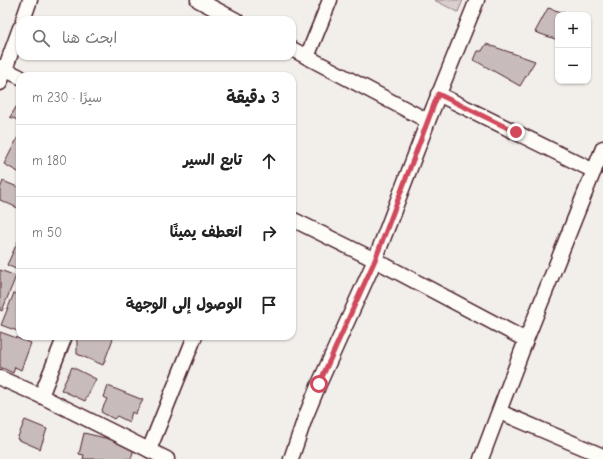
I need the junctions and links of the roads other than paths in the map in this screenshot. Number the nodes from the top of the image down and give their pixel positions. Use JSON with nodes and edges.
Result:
{"nodes":[{"id":1,"x":30,"y":0,"type":"edge"},
{"id":2,"x":198,"y":0,"type":"edge"},
{"id":3,"x":330,"y":0,"type":"edge"},
{"id":4,"x":477,"y":0,"type":"edge"},
{"id":5,"x":24,"y":16,"type":"edge"},
{"id":6,"x":228,"y":16,"type":"edge"},
{"id":7,"x":16,"y":37,"type":"edge"},
{"id":8,"x":296,"y":51,"type":"edge"},
{"id":9,"x":307,"y":57,"type":"junction"},
{"id":10,"x":2,"y":68,"type":"edge"},
{"id":11,"x":16,"y":75,"type":"edge"},
{"id":12,"x":0,"y":83,"type":"edge"},
{"id":13,"x":438,"y":94,"type":"junction"},
{"id":14,"x":428,"y":121,"type":"junction"},
{"id":15,"x":603,"y":148,"type":"edge"},
{"id":16,"x":594,"y":171,"type":"junction"},
{"id":17,"x":296,"y":221,"type":"edge"},
{"id":18,"x":375,"y":260,"type":"junction"},
{"id":19,"x":63,"y":340,"type":"edge"},
{"id":20,"x":193,"y":340,"type":"edge"},
{"id":21,"x":526,"y":340,"type":"junction"},
{"id":22,"x":0,"y":378,"type":"edge"},
{"id":23,"x":41,"y":396,"type":"junction"},
{"id":24,"x":500,"y":412,"type":"junction"},
{"id":25,"x":149,"y":450,"type":"junction"},
{"id":26,"x":603,"y":456,"type":"edge"},
{"id":27,"x":167,"y":459,"type":"edge"},
{"id":28,"x":291,"y":459,"type":"edge"},
{"id":29,"x":481,"y":459,"type":"edge"}],
"edges":[{"from":1,"to":5,"type":"street"},
{"from":2,"to":6,"type":"street"},
{"from":3,"to":9,"type":"street"},
{"from":4,"to":13,"type":"street"},
{"from":7,"to":10,"type":"street"},
{"from":8,"to":9,"type":"street"},
{"from":9,"to":14,"type":"street"},
{"from":10,"to":11,"type":"street"},
{"from":10,"to":12,"type":"street"},
{"from":13,"to":14,"type":"street"},
{"from":13,"to":16,"type":"street"},
{"from":14,"to":18,"type":"street"},
{"from":15,"to":16,"type":"street"},
{"from":16,"to":21,"type":"street"},
{"from":17,"to":18,"type":"street"},
{"from":18,"to":21,"type":"street"},
{"from":18,"to":28,"type":"street"},
{"from":19,"to":23,"type":"street"},
{"from":20,"to":25,"type":"street"},
{"from":21,"to":24,"type":"street"},
{"from":22,"to":23,"type":"street"},
{"from":23,"to":25,"type":"street"},
{"from":24,"to":26,"type":"street"},
{"from":24,"to":29,"type":"street"},
{"from":25,"to":27,"type":"street"}]}
